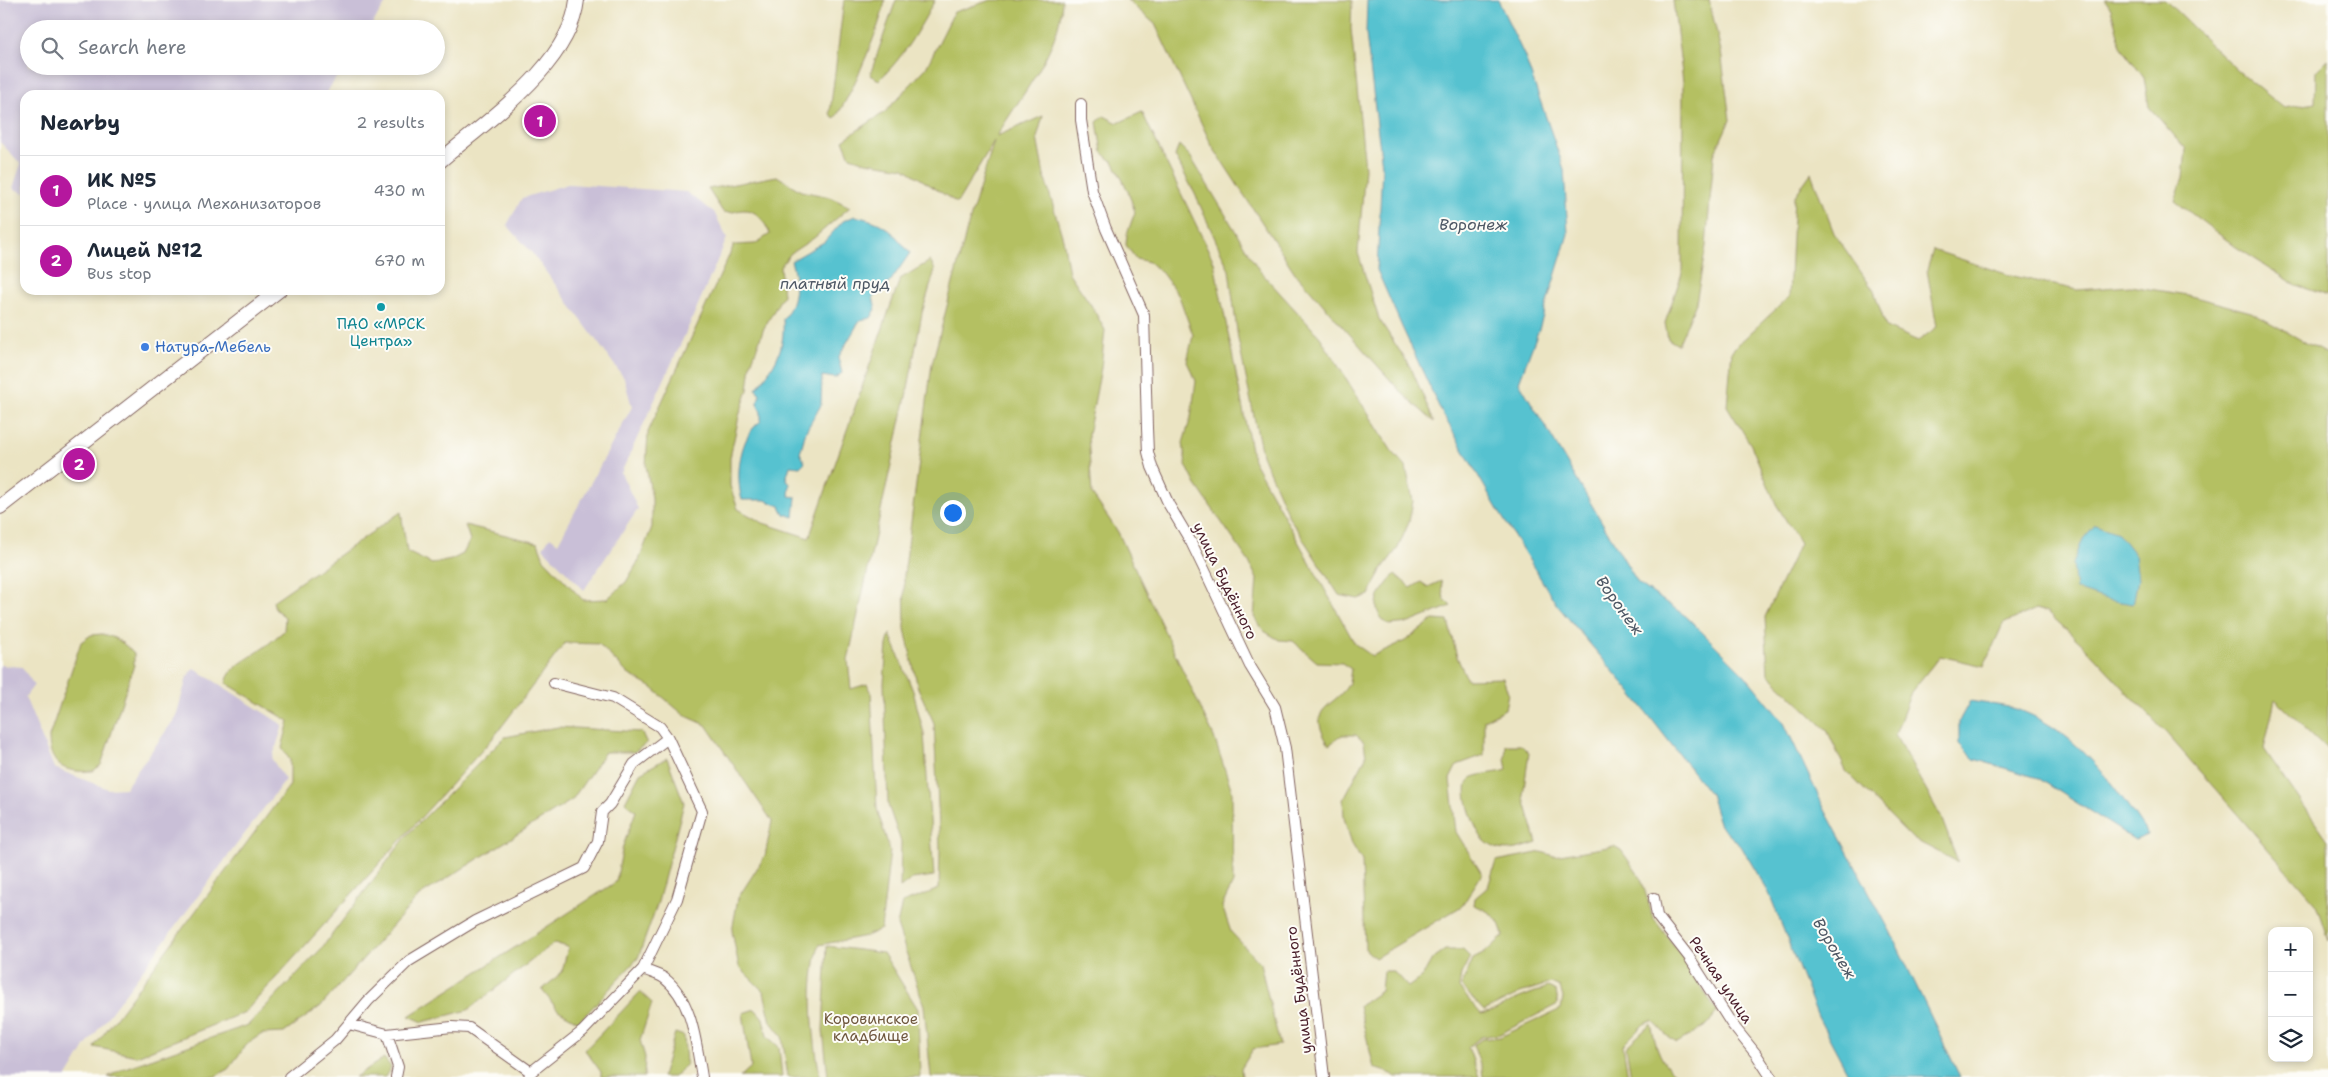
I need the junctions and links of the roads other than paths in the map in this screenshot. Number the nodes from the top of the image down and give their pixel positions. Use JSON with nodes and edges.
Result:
{"nodes":[{"id":1,"x":577,"y":0,"type":"edge"},
{"id":2,"x":1081,"y":104,"type":"dead end"},
{"id":3,"x":445,"y":157,"type":"edge"},
{"id":4,"x":273,"y":295,"type":"edge"},
{"id":5,"x":0,"y":507,"type":"edge"},
{"id":6,"x":554,"y":683,"type":"dead end"},
{"id":7,"x":668,"y":738,"type":"junction"},
{"id":8,"x":1654,"y":898,"type":"dead end"},
{"id":9,"x":643,"y":969,"type":"junction"},
{"id":10,"x":349,"y":1024,"type":"junction"},
{"id":11,"x":387,"y":1034,"type":"junction"},
{"id":12,"x":530,"y":1074,"type":"edge"},
{"id":13,"x":289,"y":1077,"type":"edge"},
{"id":14,"x":396,"y":1077,"type":"edge"},
{"id":15,"x":702,"y":1077,"type":"edge"},
{"id":16,"x":1324,"y":1077,"type":"edge"},
{"id":17,"x":1771,"y":1077,"type":"edge"}],
"edges":[{"from":1,"to":3,"type":"main road"},
{"from":2,"to":16,"type":"street","name":"улица Будённого"},
{"from":4,"to":5,"type":"main road"},
{"from":6,"to":7,"type":"street"},
{"from":7,"to":9,"type":"street"},
{"from":7,"to":10,"type":"street"},
{"from":8,"to":17,"type":"street","name":"Речная улица"},
{"from":9,"to":12,"type":"street"},
{"from":9,"to":15,"type":"street"},
{"from":10,"to":11,"type":"street"},
{"from":10,"to":13,"type":"street"},
{"from":11,"to":12,"type":"street"},
{"from":11,"to":14,"type":"street"}]}
